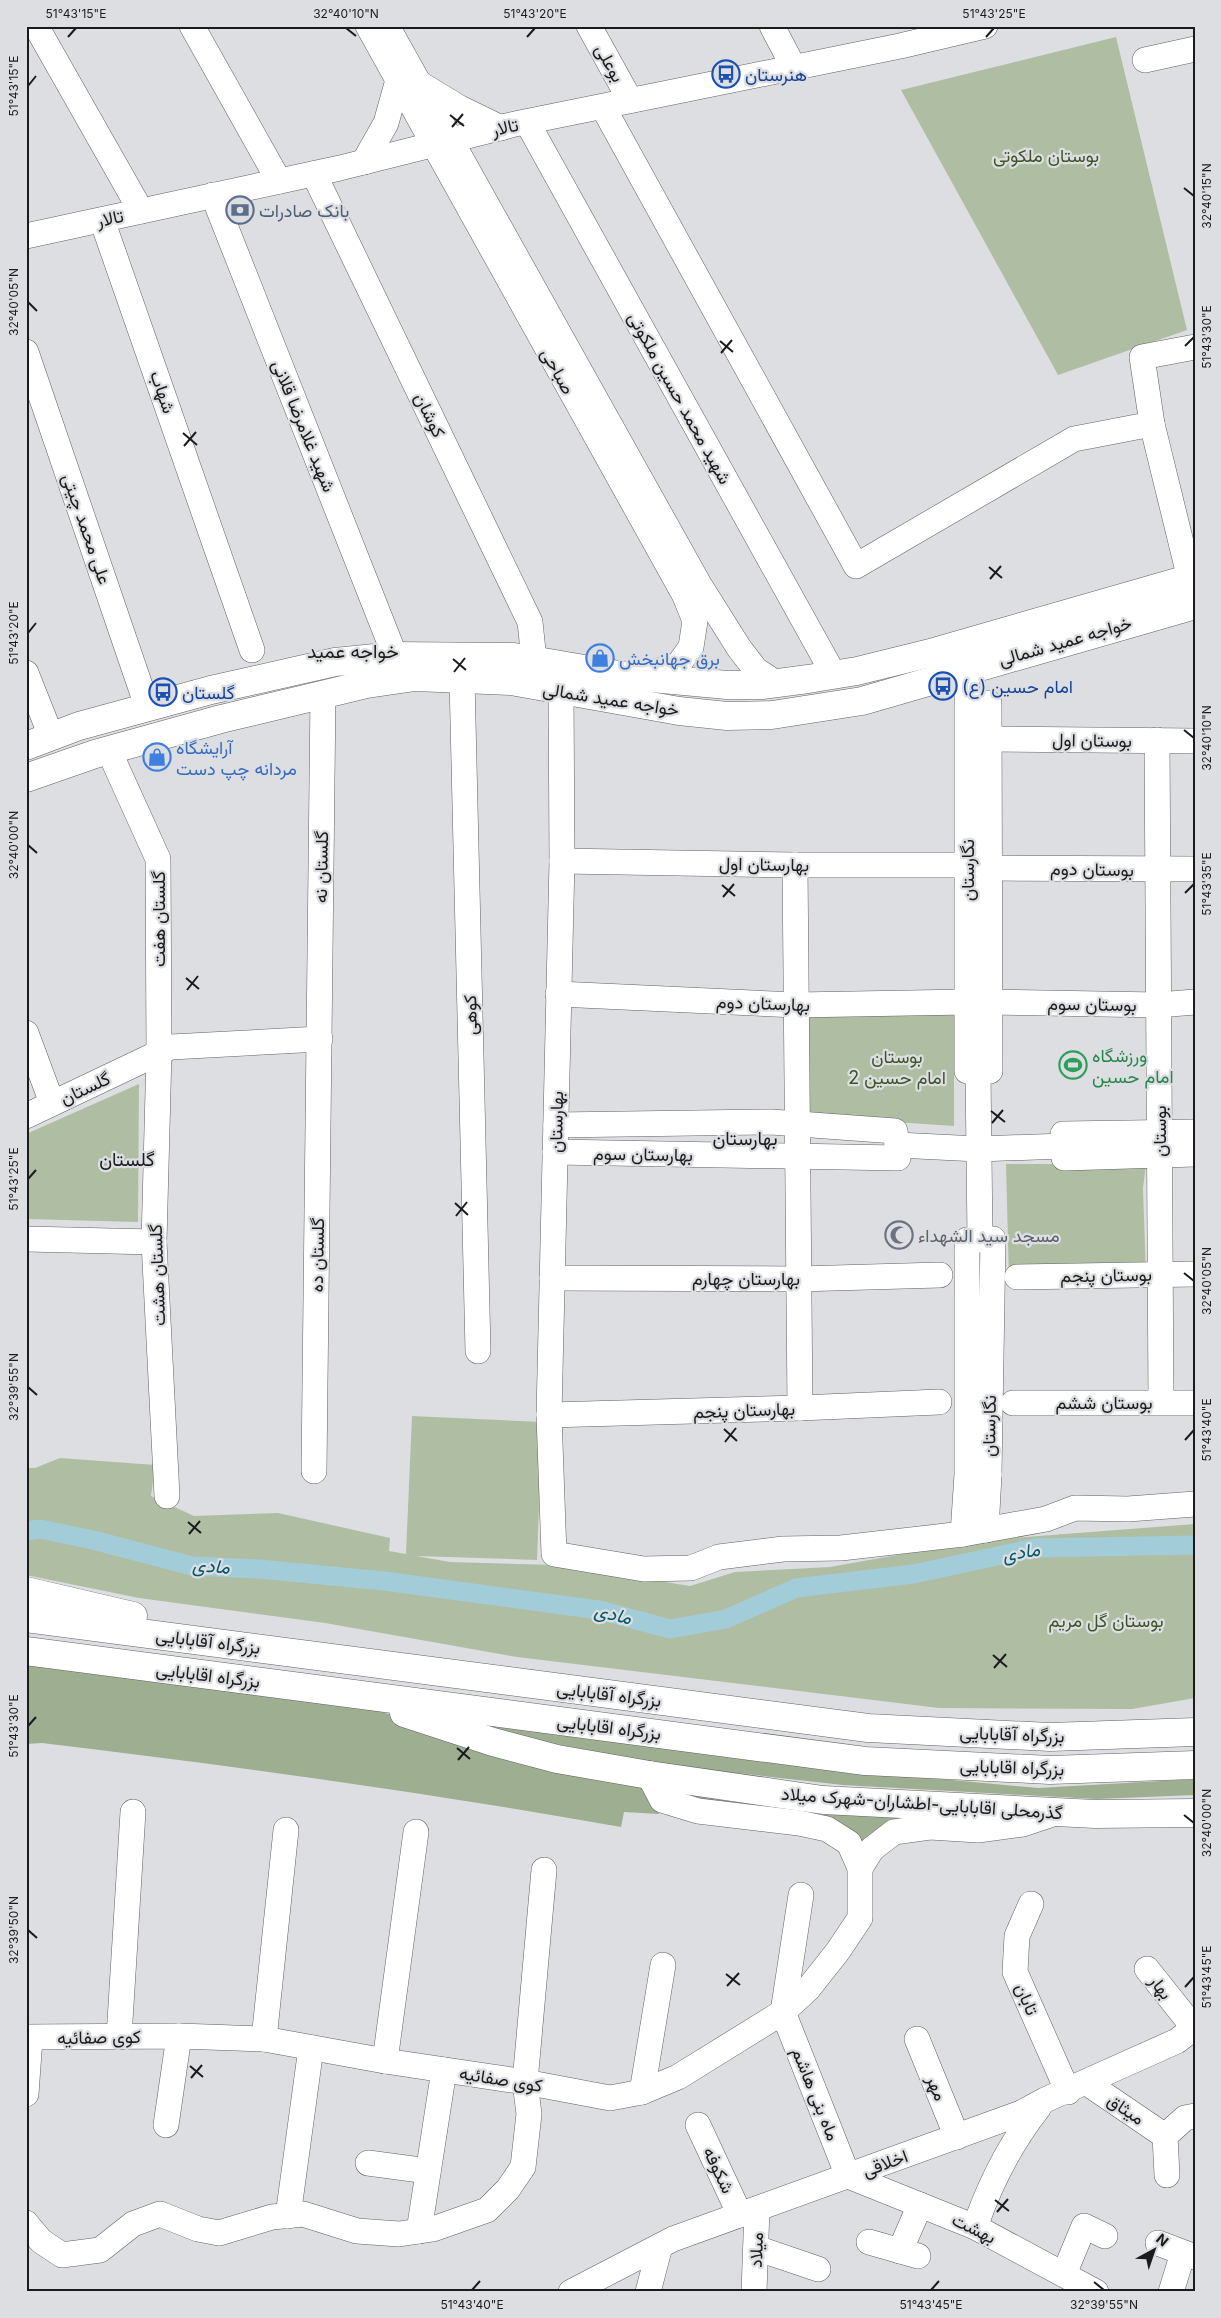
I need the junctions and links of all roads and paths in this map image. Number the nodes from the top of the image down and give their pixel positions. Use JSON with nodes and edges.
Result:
{"nodes":[{"id":1,"x":36,"y":26,"type":"edge"},
{"id":2,"x":192,"y":26,"type":"edge"},
{"id":3,"x":368,"y":26,"type":"edge"},
{"id":4,"x":387,"y":26,"type":"edge"},
{"id":5,"x":589,"y":26,"type":"edge"},
{"id":6,"x":772,"y":26,"type":"edge"},
{"id":7,"x":985,"y":26,"type":"edge"},
{"id":8,"x":924,"y":33,"type":"edge"},
{"id":9,"x":1195,"y":49,"type":"edge"},
{"id":10,"x":1145,"y":60,"type":"dead end"},
{"id":11,"x":794,"y":68,"type":"junction"},
{"id":12,"x":409,"y":82,"type":"junction"},
{"id":13,"x":630,"y":100,"type":"junction"},
{"id":14,"x":603,"y":107,"type":"junction"},
{"id":15,"x":527,"y":122,"type":"junction"},
{"id":16,"x":501,"y":128,"type":"junction"},
{"id":17,"x":443,"y":142,"type":"junction"},
{"id":18,"x":364,"y":162,"type":"junction"},
{"id":19,"x":314,"y":174,"type":"junction"},
{"id":20,"x":279,"y":181,"type":"junction"},
{"id":21,"x":213,"y":196,"type":"junction"},
{"id":22,"x":141,"y":211,"type":"junction"},
{"id":23,"x":102,"y":220,"type":"junction"},
{"id":24,"x":26,"y":236,"type":"edge"},
{"id":25,"x":1195,"y":347,"type":"edge"},
{"id":26,"x":26,"y":352,"type":"edge"},
{"id":27,"x":1152,"y":424,"type":"junction"},
{"id":28,"x":662,"y":537,"type":"junction"},
{"id":29,"x":1193,"y":587,"type":"edge"},
{"id":30,"x":252,"y":650,"type":"dead end"},
{"id":31,"x":395,"y":656,"type":"junction"},
{"id":32,"x":534,"y":660,"type":"junction"},
{"id":33,"x":335,"y":662,"type":"junction"},
{"id":34,"x":967,"y":670,"type":"junction"},
{"id":35,"x":26,"y":672,"type":"edge"},
{"id":36,"x":619,"y":675,"type":"junction"},
{"id":37,"x":834,"y":675,"type":"junction"},
{"id":38,"x":462,"y":679,"type":"junction"},
{"id":39,"x":776,"y":683,"type":"junction"},
{"id":40,"x":561,"y":691,"type":"junction"},
{"id":41,"x":331,"y":692,"type":"junction"},
{"id":42,"x":967,"y":703,"type":"junction"},
{"id":43,"x":147,"y":706,"type":"junction"},
{"id":44,"x":51,"y":736,"type":"junction"},
{"id":45,"x":989,"y":739,"type":"junction"},
{"id":46,"x":1157,"y":740,"type":"junction"},
{"id":47,"x":1195,"y":741,"type":"edge"},
{"id":48,"x":26,"y":746,"type":"edge"},
{"id":49,"x":115,"y":764,"type":"dead end"},
{"id":50,"x":26,"y":778,"type":"edge"},
{"id":51,"x":562,"y":861,"type":"junction"},
{"id":52,"x":795,"y":865,"type":"junction"},
{"id":53,"x":978,"y":866,"type":"junction"},
{"id":54,"x":1195,"y":869,"type":"edge"},
{"id":55,"x":1157,"y":870,"type":"junction"},
{"id":56,"x":558,"y":994,"type":"junction"},
{"id":57,"x":978,"y":1002,"type":"junction"},
{"id":58,"x":1195,"y":1002,"type":"edge"},
{"id":59,"x":796,"y":1005,"type":"junction"},
{"id":60,"x":1158,"y":1005,"type":"junction"},
{"id":61,"x":26,"y":1033,"type":"edge"},
{"id":62,"x":320,"y":1039,"type":"junction"},
{"id":63,"x":159,"y":1053,"type":"junction"},
{"id":64,"x":52,"y":1103,"type":"junction"},
{"id":65,"x":26,"y":1116,"type":"edge"},
{"id":66,"x":797,"y":1124,"type":"junction"},
{"id":67,"x":556,"y":1125,"type":"junction"},
{"id":68,"x":1195,"y":1132,"type":"edge"},
{"id":69,"x":1159,"y":1143,"type":"junction"},
{"id":70,"x":897,"y":1145,"type":"junction"},
{"id":71,"x":978,"y":1149,"type":"junction"},
{"id":72,"x":555,"y":1152,"type":"junction"},
{"id":73,"x":1195,"y":1154,"type":"edge"},
{"id":74,"x":797,"y":1157,"type":"junction"},
{"id":75,"x":26,"y":1239,"type":"edge"},
{"id":76,"x":154,"y":1242,"type":"junction"},
{"id":77,"x":1160,"y":1274,"type":"junction"},
{"id":78,"x":1195,"y":1274,"type":"edge"},
{"id":79,"x":940,"y":1275,"type":"dead end"},
{"id":80,"x":1017,"y":1277,"type":"dead end"},
{"id":81,"x":552,"y":1278,"type":"junction"},
{"id":82,"x":798,"y":1278,"type":"junction"},
{"id":83,"x":478,"y":1351,"type":"dead end"},
{"id":84,"x":939,"y":1402,"type":"dead end"},
{"id":85,"x":1161,"y":1402,"type":"junction"},
{"id":86,"x":1013,"y":1403,"type":"dead end"},
{"id":87,"x":1195,"y":1403,"type":"edge"},
{"id":88,"x":800,"y":1408,"type":"junction"},
{"id":89,"x":549,"y":1415,"type":"junction"},
{"id":90,"x":314,"y":1471,"type":"dead end"},
{"id":91,"x":167,"y":1496,"type":"dead end"},
{"id":92,"x":1195,"y":1504,"type":"edge"},
{"id":93,"x":975,"y":1532,"type":"junction"},
{"id":94,"x":26,"y":1591,"type":"edge"},
{"id":95,"x":26,"y":1618,"type":"edge"},
{"id":96,"x":26,"y":1651,"type":"edge"},
{"id":97,"x":288,"y":1652,"type":"junction"},
{"id":98,"x":338,"y":1692,"type":"junction"},
{"id":99,"x":1195,"y":1732,"type":"edge"},
{"id":100,"x":1195,"y":1765,"type":"edge"},
{"id":101,"x":650,"y":1775,"type":"junction"},
{"id":102,"x":132,"y":1812,"type":"dead end"},
{"id":103,"x":1059,"y":1812,"type":"junction"},
{"id":104,"x":1195,"y":1813,"type":"edge"},
{"id":105,"x":286,"y":1830,"type":"dead end"},
{"id":106,"x":416,"y":1832,"type":"dead end"},
{"id":107,"x":860,"y":1868,"type":"junction"},
{"id":108,"x":544,"y":1870,"type":"dead end"},
{"id":109,"x":801,"y":1894,"type":"dead end"},
{"id":110,"x":1031,"y":1904,"type":"dead end"},
{"id":111,"x":663,"y":1965,"type":"dead end"},
{"id":112,"x":1147,"y":1969,"type":"dead end"},
{"id":113,"x":783,"y":2012,"type":"junction"},
{"id":114,"x":1194,"y":2028,"type":"edge"},
{"id":115,"x":179,"y":2036,"type":"junction"},
{"id":116,"x":28,"y":2037,"type":"edge"},
{"id":117,"x":119,"y":2037,"type":"junction"},
{"id":118,"x":264,"y":2039,"type":"junction"},
{"id":119,"x":917,"y":2039,"type":"dead end"},
{"id":120,"x":311,"y":2048,"type":"junction"},
{"id":121,"x":385,"y":2061,"type":"junction"},
{"id":122,"x":444,"y":2070,"type":"junction"},
{"id":123,"x":525,"y":2082,"type":"junction"},
{"id":124,"x":1078,"y":2087,"type":"junction"},
{"id":125,"x":642,"y":2092,"type":"junction"},
{"id":126,"x":26,"y":2094,"type":"edge"},
{"id":127,"x":1045,"y":2100,"type":"junction"},
{"id":128,"x":1195,"y":2116,"type":"edge"},
{"id":129,"x":166,"y":2125,"type":"dead end"},
{"id":130,"x":698,"y":2126,"type":"dead end"},
{"id":131,"x":1165,"y":2136,"type":"junction"},
{"id":132,"x":957,"y":2137,"type":"junction"},
{"id":133,"x":368,"y":2164,"type":"dead end"},
{"id":134,"x":428,"y":2171,"type":"junction"},
{"id":135,"x":1167,"y":2175,"type":"dead end"},
{"id":136,"x":848,"y":2176,"type":"junction"},
{"id":137,"x":920,"y":2204,"type":"junction"},
{"id":138,"x":749,"y":2212,"type":"junction"},
{"id":139,"x":288,"y":2216,"type":"junction"},
{"id":140,"x":26,"y":2223,"type":"edge"},
{"id":141,"x":975,"y":2227,"type":"junction"},
{"id":142,"x":419,"y":2231,"type":"junction"},
{"id":143,"x":1105,"y":2236,"type":"dead end"},
{"id":144,"x":870,"y":2242,"type":"dead end"},
{"id":145,"x":1158,"y":2243,"type":"dead end"},
{"id":146,"x":660,"y":2246,"type":"junction"},
{"id":147,"x":756,"y":2248,"type":"junction"},
{"id":148,"x":1189,"y":2255,"type":"edge"},
{"id":149,"x":818,"y":2269,"type":"dead end"},
{"id":150,"x":1064,"y":2274,"type":"junction"},
{"id":151,"x":571,"y":2292,"type":"edge"},
{"id":152,"x":648,"y":2292,"type":"edge"},
{"id":153,"x":754,"y":2292,"type":"edge"},
{"id":154,"x":1096,"y":2292,"type":"edge"},
{"id":155,"x":1171,"y":2292,"type":"edge"}],
"edges":[{"from":1,"to":22,"type":"street"},
{"from":2,"to":20,"type":"street"},
{"from":3,"to":12,"type":"street","name":"صباحی"},
{"from":4,"to":12,"type":"street","name":"صباحی"},
{"from":5,"to":13,"type":"street","name":"بوعلی"},
{"from":6,"to":11,"type":"street"},
{"from":7,"to":8,"type":"street","name":"تالار"},
{"from":8,"to":11,"type":"street","name":"تالار"},
{"from":9,"to":10,"type":"street"},
{"from":11,"to":13,"type":"street","name":"تالار"},
{"from":12,"to":16,"type":"street"},
{"from":12,"to":17,"type":"street","name":"صباحی"},
{"from":12,"to":18,"type":"street"},
{"from":13,"to":14,"type":"street","name":"تالار"},
{"from":14,"to":15,"type":"street","name":"تالار"},
{"from":14,"to":27,"type":"street"},
{"from":15,"to":16,"type":"street","name":"تالار"},
{"from":15,"to":37,"type":"street","name":"شهید محمد حسین ملکوتی"},
{"from":16,"to":17,"type":"street","name":"تالار"},
{"from":17,"to":18,"type":"street","name":"تالار"},
{"from":17,"to":28,"type":"street","name":"صباحی"},
{"from":18,"to":19,"type":"street","name":"تالار"},
{"from":19,"to":20,"type":"street","name":"تالار"},
{"from":19,"to":32,"type":"street","name":"کوشان"},
{"from":20,"to":21,"type":"street","name":"تالار"},
{"from":21,"to":22,"type":"street","name":"تالار"},
{"from":21,"to":31,"type":"street","name":"شهید غلامرضا قلانی"},
{"from":22,"to":23,"type":"street","name":"تالار"},
{"from":23,"to":24,"type":"street","name":"تالار"},
{"from":23,"to":30,"type":"street","name":"شهاب"},
{"from":25,"to":27,"type":"street"},
{"from":26,"to":43,"type":"street","name":"علی محمد چیتی"},
{"from":27,"to":29,"type":"street"},
{"from":28,"to":36,"type":"street","name":"صباحی"},
{"from":28,"to":39,"type":"street","name":"صباحی"},
{"from":29,"to":34,"type":"main road","name":"خواجه عمید شمالی"},
{"from":29,"to":37,"type":"main road","name":"خواجه عمید شمالی"},
{"from":31,"to":32,"type":"main road","name":"خواجه عمید شمالی"},
{"from":31,"to":33,"type":"main road","name":"خواجه عمید شمالی"},
{"from":32,"to":36,"type":"main road","name":"خواجه عمید شمالی"},
{"from":33,"to":41,"type":"main road"},
{"from":33,"to":43,"type":"main road","name":"خواجه عمید شمالی"},
{"from":34,"to":40,"type":"main road","name":"خواجه عمید شمالی"},
{"from":34,"to":42,"type":"street","name":"نگارستان"},
{"from":35,"to":44,"type":"street"},
{"from":36,"to":39,"type":"main road","name":"خواجه عمید شمالی"},
{"from":37,"to":39,"type":"main road","name":"خواجه عمید شمالی"},
{"from":38,"to":40,"type":"main road","name":"خواجه عمید شمالی"},
{"from":38,"to":41,"type":"main road","name":"خواجه عمید شمالی"},
{"from":38,"to":83,"type":"street","name":"کوهی"},
{"from":40,"to":51,"type":"street","name":"بهارستان"},
{"from":41,"to":50,"type":"main road","name":"خواجه عمید شمالی"},
{"from":41,"to":62,"type":"street","name":"گلستان نه"},
{"from":42,"to":45,"type":"street"},
{"from":42,"to":53,"type":"street","name":"نگارستان"},
{"from":43,"to":44,"type":"main road","name":"خواجه عمید شمالی"},
{"from":44,"to":48,"type":"main road","name":"خواجه عمید شمالی"},
{"from":45,"to":46,"type":"street","name":"بوستان اول"},
{"from":45,"to":53,"type":"street"},
{"from":46,"to":47,"type":"street","name":"بوستان اول"},
{"from":46,"to":55,"type":"street","name":"بوستان"},
{"from":49,"to":63,"type":"street","name":"گلستان هفت"},
{"from":51,"to":52,"type":"street","name":"بهارستان اول"},
{"from":51,"to":56,"type":"street","name":"بهارستان"},
{"from":52,"to":53,"type":"street","name":"بهارستان اول"},
{"from":52,"to":59,"type":"street"},
{"from":53,"to":55,"type":"street","name":"بوستان دوم"},
{"from":53,"to":57,"type":"street","name":"نگارستان"},
{"from":54,"to":55,"type":"street","name":"بوستان دوم"},
{"from":55,"to":60,"type":"street","name":"بوستان"},
{"from":56,"to":59,"type":"street","name":"بهارستان دوم"},
{"from":56,"to":67,"type":"street","name":"بهارستان"},
{"from":57,"to":59,"type":"street","name":"بهارستان دوم"},
{"from":57,"to":60,"type":"street","name":"بوستان سوم"},
{"from":57,"to":71,"type":"street","name":"نگارستان"},
{"from":58,"to":60,"type":"street","name":"بوستان سوم"},
{"from":59,"to":66,"type":"street"},
{"from":60,"to":69,"type":"street","name":"بوستان"},
{"from":61,"to":64,"type":"street"},
{"from":62,"to":63,"type":"street","name":"گلستان"},
{"from":62,"to":90,"type":"street","name":"گلستان ده"},
{"from":63,"to":64,"type":"street","name":"گلستان"},
{"from":63,"to":76,"type":"street","name":"گلستان هشت"},
{"from":64,"to":65,"type":"street","name":"گلستان"},
{"from":66,"to":67,"type":"street","name":"بهارستان سوم"},
{"from":66,"to":70,"type":"street","name":"بهارستان سوم"},
{"from":66,"to":74,"type":"street"},
{"from":67,"to":72,"type":"street","name":"بهارستان"},
{"from":68,"to":69,"type":"street"},
{"from":69,"to":71,"type":"street"},
{"from":69,"to":73,"type":"street"},
{"from":69,"to":77,"type":"street","name":"بوستان"},
{"from":70,"to":71,"type":"street"},
{"from":70,"to":74,"type":"street","name":"بهارستان سوم"},
{"from":71,"to":93,"type":"street","name":"نگارستان"},
{"from":72,"to":74,"type":"street","name":"بهارستان سوم"},
{"from":72,"to":81,"type":"street","name":"بهارستان"},
{"from":74,"to":82,"type":"street"},
{"from":75,"to":76,"type":"street"},
{"from":76,"to":91,"type":"street","name":"گلستان هشت"},
{"from":77,"to":78,"type":"street","name":"بوستان پنجم"},
{"from":77,"to":80,"type":"street","name":"بوستان پنجم"},
{"from":77,"to":85,"type":"street","name":"بوستان"},
{"from":79,"to":82,"type":"street","name":"بهارستان چهارم"},
{"from":81,"to":82,"type":"street","name":"بهارستان چهارم"},
{"from":81,"to":89,"type":"street","name":"بهارستان"},
{"from":82,"to":88,"type":"street"},
{"from":84,"to":88,"type":"street","name":"بهارستان پنجم"},
{"from":85,"to":86,"type":"street","name":"بوستان ششم"},
{"from":85,"to":87,"type":"street","name":"بوستان ششم"},
{"from":88,"to":89,"type":"street","name":"بهارستان پنجم"},
{"from":89,"to":93,"type":"street","name":"بهارستان"},
{"from":92,"to":93,"type":"street"},
{"from":94,"to":97,"type":"main road"},
{"from":95,"to":97,"type":"main road","name":"بزرگراه آقابابایی"},
{"from":96,"to":98,"type":"main road","name":"بزرگراه اقابابایی"},
{"from":97,"to":99,"type":"main road","name":"بزرگراه آقابابایی"},
{"from":98,"to":100,"type":"main road","name":"بزرگراه اقابابایی"},
{"from":98,"to":101,"type":"main road","name":"گذرمحلی اقابابایی-اطشاران-شهرک میلاد"},
{"from":101,"to":103,"type":"main road","name":"گذرمحلی اقابابایی-اطشاران-شهرک میلاد"},
{"from":101,"to":107,"type":"street"},
{"from":102,"to":117,"type":"street"},
{"from":103,"to":104,"type":"main road","name":"گذرمحلی اقابابایی-اطشاران-شهرک میلاد"},
{"from":103,"to":107,"type":"street"},
{"from":105,"to":118,"type":"street"},
{"from":106,"to":121,"type":"street"},
{"from":107,"to":113,"type":"street","name":"کوی صفائیه"},
{"from":108,"to":123,"type":"street"},
{"from":109,"to":113,"type":"street"},
{"from":110,"to":124,"type":"street","name":"تابان"},
{"from":111,"to":125,"type":"street"},
{"from":112,"to":114,"type":"street","name":"بهار"},
{"from":113,"to":125,"type":"street","name":"کوی صفائیه"},
{"from":113,"to":136,"type":"street","name":"ماه بنی هاشم"},
{"from":114,"to":124,"type":"street","name":"اخلاقی"},
{"from":115,"to":117,"type":"street","name":"کوی صفائیه"},
{"from":115,"to":118,"type":"street","name":"کوی صفائیه"},
{"from":115,"to":129,"type":"street"},
{"from":116,"to":117,"type":"street","name":"کوی صفائیه"},
{"from":116,"to":126,"type":"street"},
{"from":118,"to":120,"type":"street","name":"کوی صفائیه"},
{"from":119,"to":132,"type":"street","name":"مهر"},
{"from":120,"to":121,"type":"street","name":"کوی صفائیه"},
{"from":120,"to":139,"type":"street"},
{"from":121,"to":122,"type":"street","name":"کوی صفائیه"},
{"from":122,"to":123,"type":"street","name":"کوی صفائیه"},
{"from":122,"to":134,"type":"street"},
{"from":123,"to":125,"type":"street","name":"کوی صفائیه"},
{"from":123,"to":142,"type":"street"},
{"from":124,"to":127,"type":"street","name":"اخلاقی"},
{"from":124,"to":131,"type":"street","name":"میثاق"},
{"from":127,"to":132,"type":"street","name":"اخلاقی"},
{"from":127,"to":141,"type":"street"},
{"from":128,"to":131,"type":"street"},
{"from":130,"to":138,"type":"street","name":"شکوفه"},
{"from":131,"to":135,"type":"street"},
{"from":132,"to":136,"type":"street","name":"اخلاقی"},
{"from":133,"to":134,"type":"street"},
{"from":134,"to":142,"type":"street"},
{"from":136,"to":137,"type":"street","name":"بهشت"},
{"from":136,"to":138,"type":"street","name":"اخلاقی"},
{"from":137,"to":141,"type":"street","name":"بهشت"},
{"from":137,"to":144,"type":"street"},
{"from":138,"to":146,"type":"street","name":"اخلاقی"},
{"from":138,"to":147,"type":"street","name":"میلاد"},
{"from":139,"to":140,"type":"street"},
{"from":139,"to":142,"type":"street"},
{"from":141,"to":150,"type":"street","name":"بهشت"},
{"from":143,"to":150,"type":"street"},
{"from":145,"to":148,"type":"street"},
{"from":146,"to":151,"type":"street","name":"اخلاقی"},
{"from":146,"to":152,"type":"street"},
{"from":147,"to":149,"type":"street"},
{"from":147,"to":153,"type":"street","name":"میلاد"},
{"from":148,"to":155,"type":"street"},
{"from":150,"to":154,"type":"street","name":"بهشت"}]}
